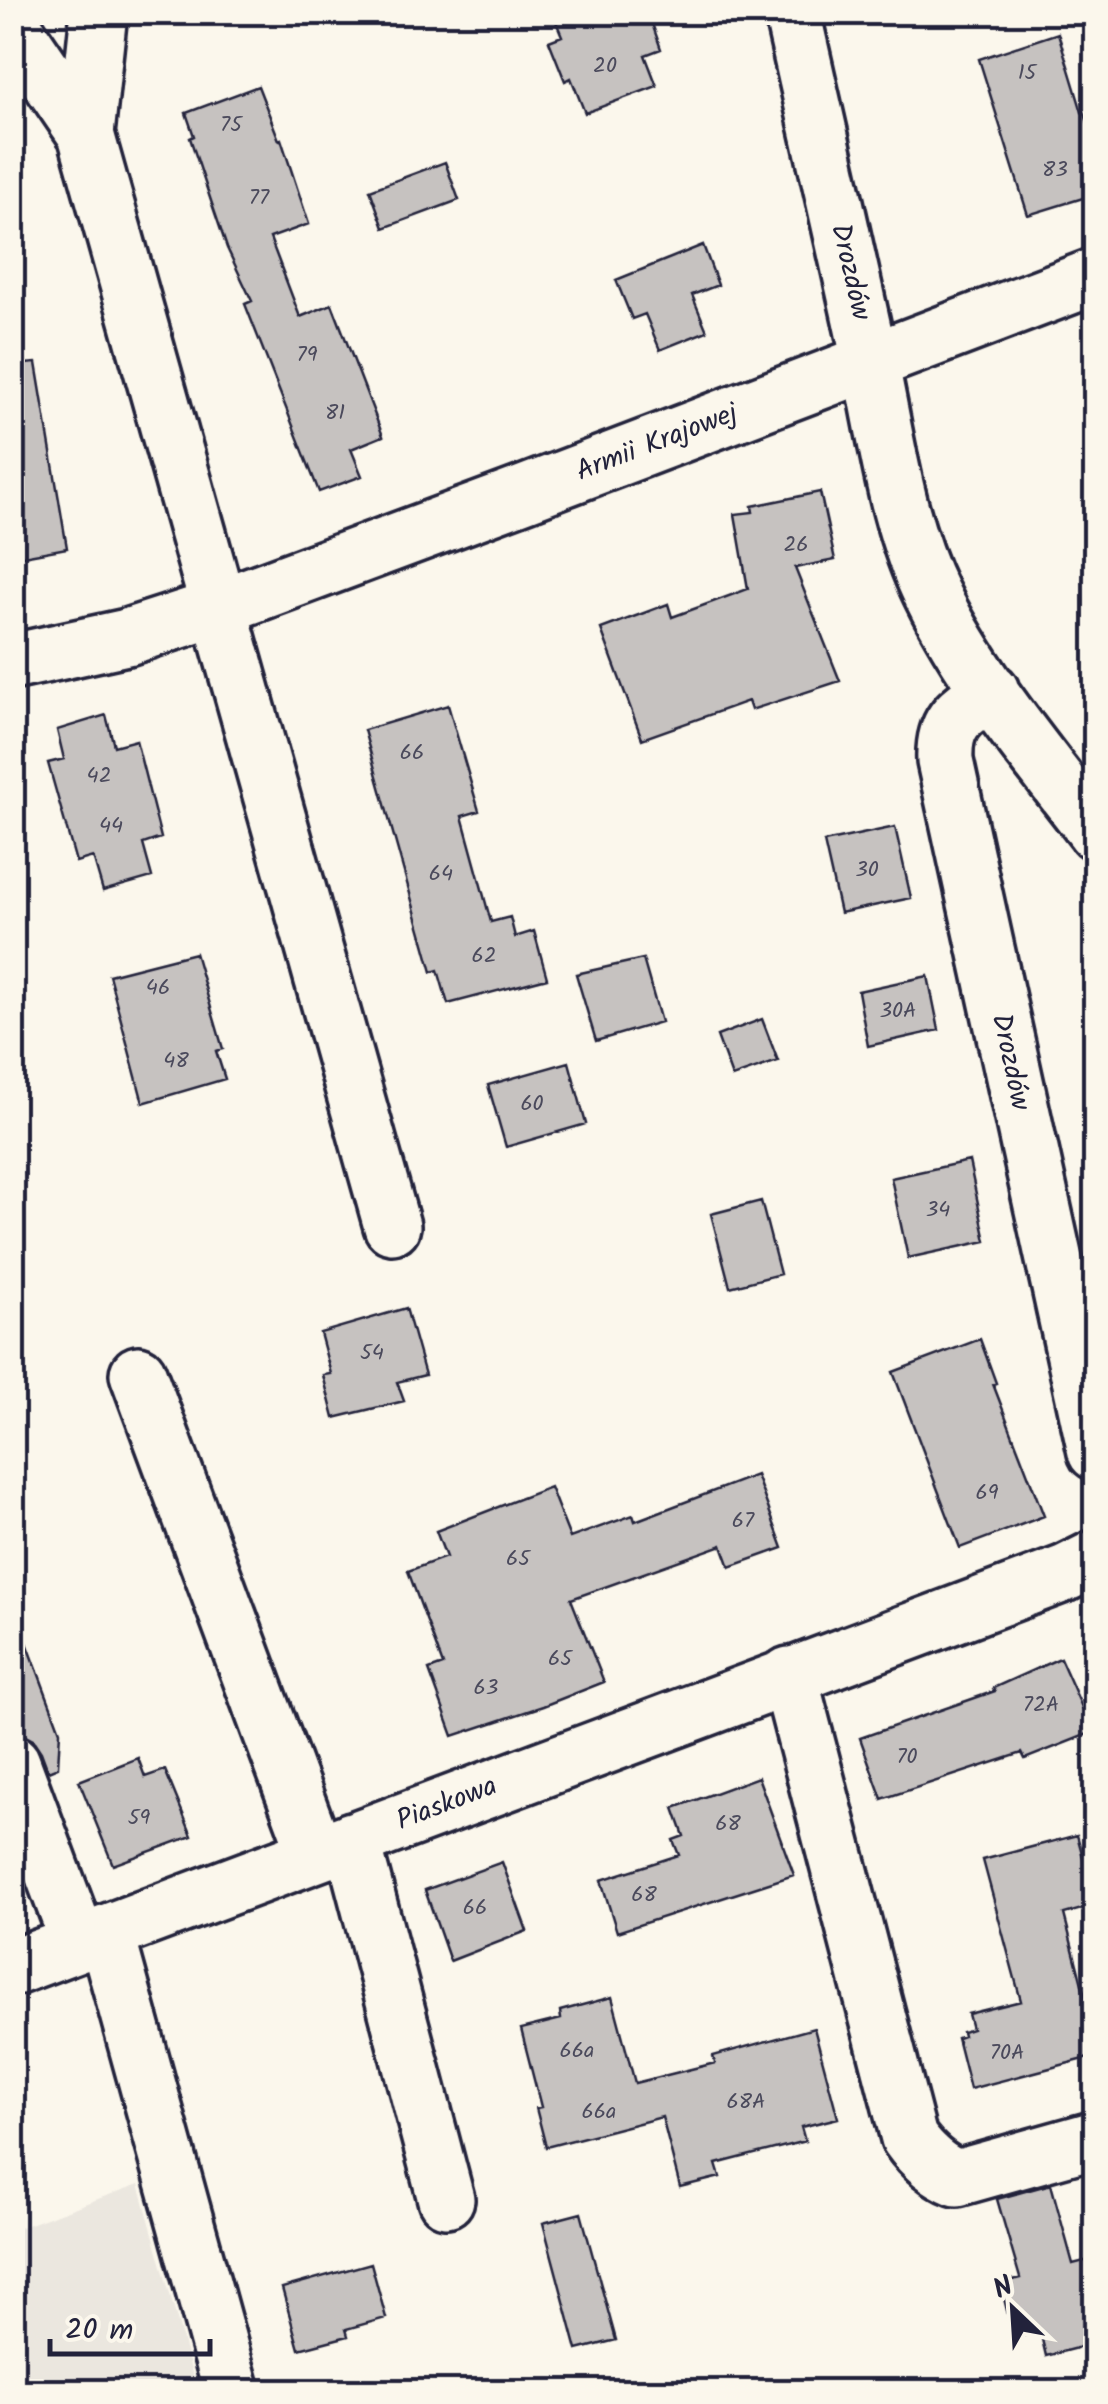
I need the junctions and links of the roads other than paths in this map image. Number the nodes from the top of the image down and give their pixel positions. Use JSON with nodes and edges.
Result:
{"nodes":[{"id":1,"x":100,"y":12,"type":"edge"},
{"id":2,"x":792,"y":12,"type":"edge"},
{"id":3,"x":12,"y":25,"type":"edge"},
{"id":4,"x":86,"y":134,"type":"junction"},
{"id":5,"x":1096,"y":276,"type":"edge"},
{"id":6,"x":871,"y":362,"type":"junction"},
{"id":7,"x":217,"y":608,"type":"junction"},
{"id":8,"x":12,"y":662,"type":"edge"},
{"id":9,"x":991,"y":690,"type":"junction"},
{"id":10,"x":1096,"y":832,"type":"edge"},
{"id":11,"x":392,"y":1226,"type":"dead end"},
{"id":12,"x":138,"y":1374,"type":"dead end"},
{"id":13,"x":1096,"y":1452,"type":"edge"},
{"id":14,"x":1096,"y":1558,"type":"edge"},
{"id":15,"x":789,"y":1675,"type":"junction"},
{"id":16,"x":12,"y":1763,"type":"edge"},
{"id":17,"x":334,"y":1846,"type":"junction"},
{"id":18,"x":92,"y":1938,"type":"junction"},
{"id":19,"x":12,"y":1968,"type":"edge"},
{"id":20,"x":1096,"y":2139,"type":"edge"},
{"id":21,"x":446,"y":2199,"type":"dead end"},
{"id":22,"x":232,"y":2392,"type":"edge"}],
"edges":[{"from":1,"to":4,"type":"street"},
{"from":2,"to":6,"type":"street","name":"Drozdów"},
{"from":3,"to":4,"type":"street"},
{"from":4,"to":7,"type":"street"},
{"from":5,"to":6,"type":"street","name":"Armii Krajowej"},
{"from":6,"to":7,"type":"street","name":"Armii Krajowej"},
{"from":6,"to":9,"type":"street","name":"Drozdów"},
{"from":7,"to":8,"type":"street","name":"Armii Krajowej"},
{"from":7,"to":11,"type":"street"},
{"from":9,"to":10,"type":"street","name":"Drozdów"},
{"from":9,"to":13,"type":"street","name":"Drozdów"},
{"from":12,"to":17,"type":"street"},
{"from":14,"to":15,"type":"street","name":"Piaskowa"},
{"from":15,"to":17,"type":"street","name":"Piaskowa"},
{"from":15,"to":20,"type":"street"},
{"from":16,"to":18,"type":"street"},
{"from":17,"to":18,"type":"street","name":"Piaskowa"},
{"from":17,"to":21,"type":"street"},
{"from":18,"to":19,"type":"street","name":"Piaskowa"},
{"from":18,"to":22,"type":"street"}]}
